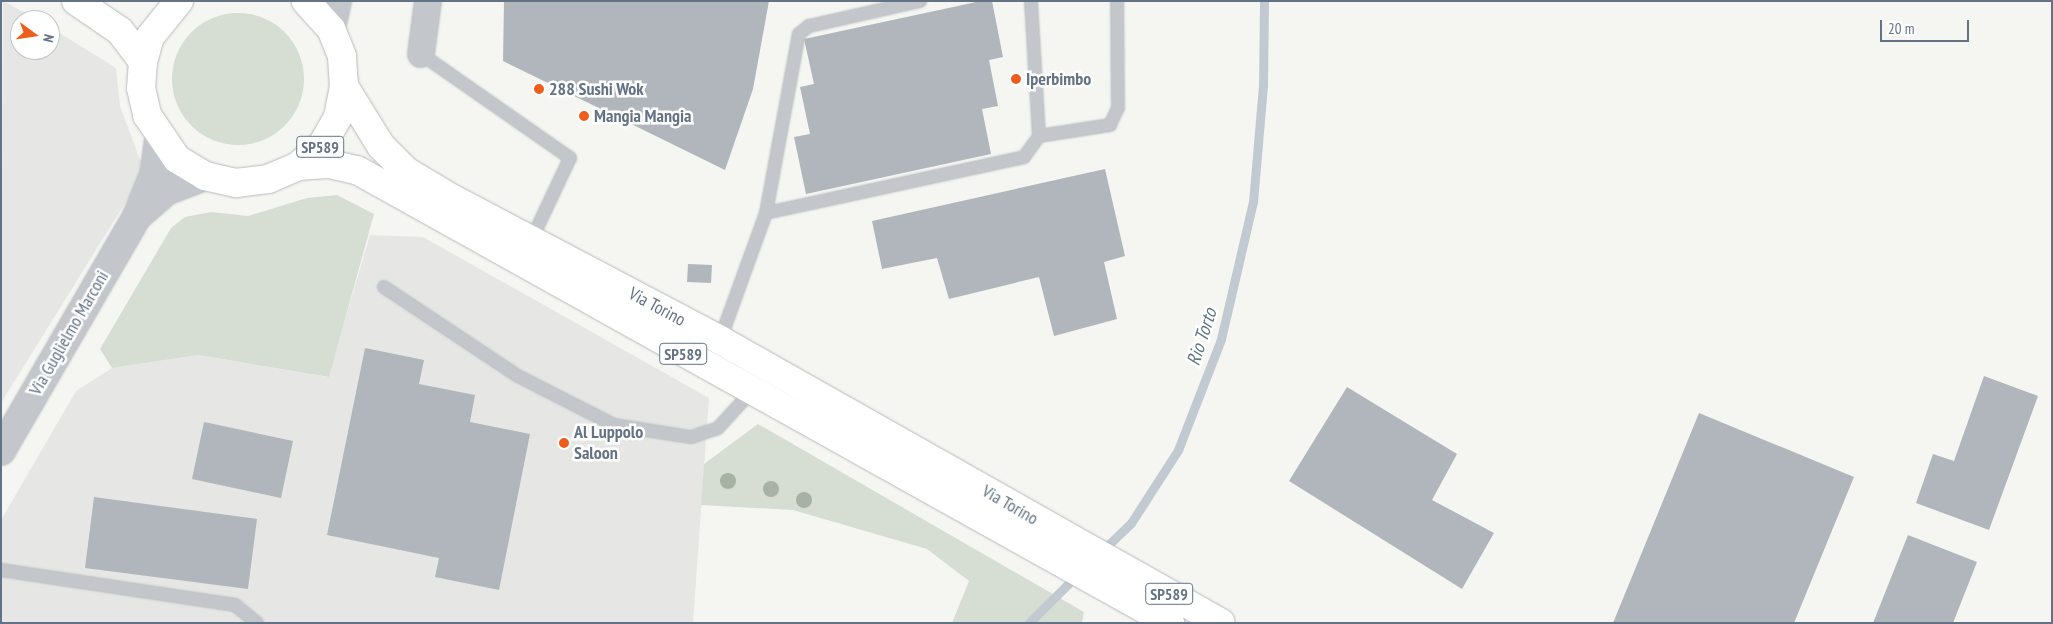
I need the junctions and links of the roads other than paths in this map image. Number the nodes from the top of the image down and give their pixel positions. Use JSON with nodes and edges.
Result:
{"nodes":[{"id":1,"x":76,"y":1,"type":"edge"},
{"id":2,"x":179,"y":1,"type":"edge"},
{"id":3,"x":306,"y":1,"type":"edge"},
{"id":4,"x":337,"y":1,"type":"edge"},
{"id":5,"x":428,"y":1,"type":"edge"},
{"id":6,"x":920,"y":1,"type":"edge"},
{"id":7,"x":1031,"y":1,"type":"edge"},
{"id":8,"x":1117,"y":1,"type":"edge"},
{"id":9,"x":331,"y":29,"type":"junction"},
{"id":10,"x":421,"y":54,"type":"joint"},
{"id":11,"x":143,"y":61,"type":"junction"},
{"id":12,"x":344,"y":86,"type":"junction"},
{"id":13,"x":1039,"y":136,"type":"junction"},
{"id":14,"x":159,"y":139,"type":"junction"},
{"id":15,"x":298,"y":166,"type":"junction"},
{"id":16,"x":205,"y":176,"type":"junction"},
{"id":17,"x":766,"y":213,"type":"junction"},
{"id":18,"x":136,"y":216,"type":"junction"},
{"id":19,"x":531,"y":240,"type":"junction"},
{"id":20,"x":384,"y":287,"type":"dead end"},
{"id":21,"x":720,"y":340,"type":"junction"},
{"id":22,"x":751,"y":392,"type":"junction"},
{"id":23,"x":1,"y":450,"type":"edge"},
{"id":24,"x":1069,"y":554,"type":"junction"},
{"id":25,"x":1,"y":570,"type":"edge"},
{"id":26,"x":1111,"y":577,"type":"junction"},
{"id":27,"x":257,"y":623,"type":"edge"},
{"id":28,"x":1170,"y":623,"type":"edge"},
{"id":29,"x":1221,"y":623,"type":"edge"}],
"edges":[{"from":1,"to":11,"type":"main road"},
{"from":2,"to":11,"type":"main road","number":"SP589"},
{"from":3,"to":9,"type":"main road","number":"SP589"},
{"from":4,"to":9,"type":"street"},
{"from":5,"to":10,"type":"street"},
{"from":6,"to":17,"type":"lane"},
{"from":7,"to":13,"type":"lane"},
{"from":8,"to":13,"type":"lane"},
{"from":9,"to":12,"type":"main road","number":"SP589"},
{"from":10,"to":19,"type":"lane"},
{"from":11,"to":14,"type":"main road","number":"SP589"},
{"from":12,"to":15,"type":"main road","number":"SP589"},
{"from":12,"to":19,"type":"main road","name":"Via Torino"},
{"from":13,"to":17,"type":"lane"},
{"from":14,"to":16,"type":"main road","number":"SP589"},
{"from":14,"to":18,"type":"street","name":"Via Guglielmo Marconi"},
{"from":15,"to":16,"type":"main road","number":"SP589"},
{"from":15,"to":22,"type":"main road","number":"SP589"},
{"from":16,"to":18,"type":"street","name":"Via Guglielmo Marconi"},
{"from":17,"to":21,"type":"lane"},
{"from":18,"to":23,"type":"street","name":"Via Guglielmo Marconi"},
{"from":19,"to":21,"type":"main road","name":"Via Torino"},
{"from":20,"to":22,"type":"lane"},
{"from":21,"to":24,"type":"main road","name":"Via Torino"},
{"from":22,"to":24,"type":"main road","number":"SP589"},
{"from":24,"to":26,"type":"main road","number":"SP589"},
{"from":25,"to":27,"type":"lane"},
{"from":26,"to":28,"type":"main road","number":"SP589"},
{"from":26,"to":29,"type":"main road","number":"SP589"}]}
